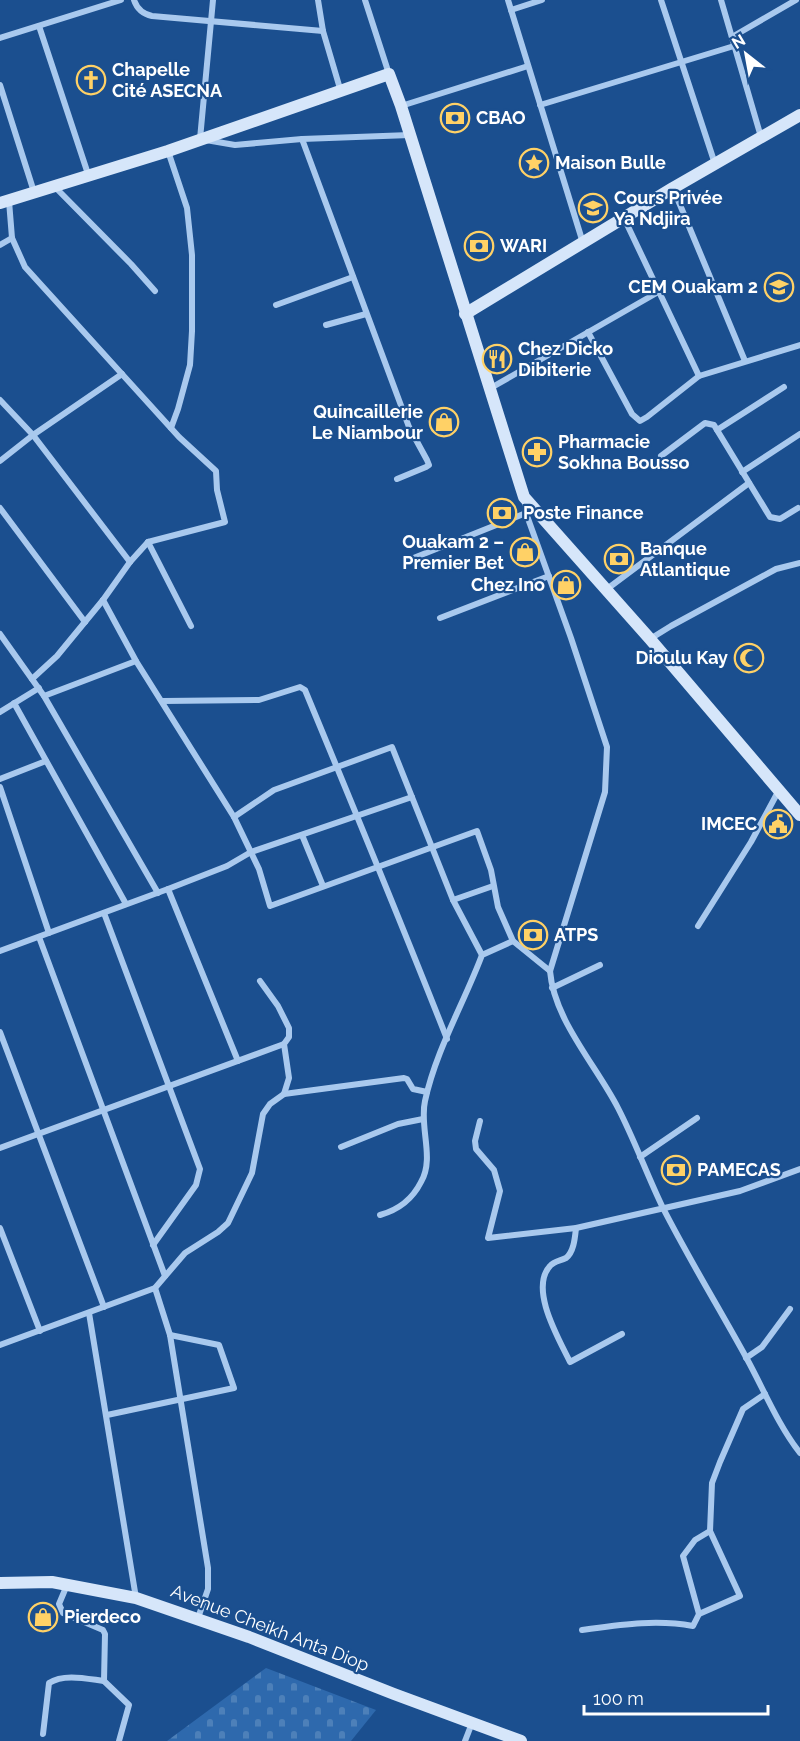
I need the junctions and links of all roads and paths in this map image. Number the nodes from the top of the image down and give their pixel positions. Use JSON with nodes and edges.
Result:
{"nodes":[{"id":1,"x":121,"y":0,"type":"edge"},
{"id":2,"x":134,"y":0,"type":"edge"},
{"id":3,"x":213,"y":0,"type":"edge"},
{"id":4,"x":318,"y":0,"type":"edge"},
{"id":5,"x":365,"y":0,"type":"edge"},
{"id":6,"x":508,"y":0,"type":"edge"},
{"id":7,"x":542,"y":0,"type":"edge"},
{"id":8,"x":661,"y":0,"type":"edge"},
{"id":9,"x":721,"y":0,"type":"edge"},
{"id":10,"x":796,"y":0,"type":"edge"},
{"id":11,"x":511,"y":10,"type":"junction"},
{"id":12,"x":213,"y":22,"type":"junction"},
{"id":13,"x":39,"y":26,"type":"junction"},
{"id":14,"x":323,"y":31,"type":"junction"},
{"id":15,"x":732,"y":37,"type":"junction"},
{"id":16,"x":0,"y":38,"type":"edge"},
{"id":17,"x":734,"y":46,"type":"junction"},
{"id":18,"x":681,"y":62,"type":"junction"},
{"id":19,"x":528,"y":66,"type":"junction"},
{"id":20,"x":389,"y":74,"type":"junction"},
{"id":21,"x":0,"y":85,"type":"edge"},
{"id":22,"x":341,"y":92,"type":"junction"},
{"id":23,"x":540,"y":105,"type":"junction"},
{"id":24,"x":401,"y":106,"type":"junction"},
{"id":25,"x":800,"y":115,"type":"edge"},
{"id":26,"x":410,"y":135,"type":"junction"},
{"id":27,"x":761,"y":137,"type":"junction"},
{"id":28,"x":200,"y":139,"type":"junction"},
{"id":29,"x":302,"y":139,"type":"junction"},
{"id":30,"x":168,"y":151,"type":"junction"},
{"id":31,"x":714,"y":164,"type":"junction"},
{"id":32,"x":88,"y":174,"type":"junction"},
{"id":33,"x":54,"y":185,"type":"junction"},
{"id":34,"x":673,"y":188,"type":"junction"},
{"id":35,"x":34,"y":192,"type":"junction"},
{"id":36,"x":4,"y":202,"type":"edge"},
{"id":37,"x":624,"y":218,"type":"junction"},
{"id":38,"x":12,"y":238,"type":"junction"},
{"id":39,"x":583,"y":243,"type":"junction"},
{"id":40,"x":0,"y":245,"type":"edge"},
{"id":41,"x":352,"y":277,"type":"junction"},
{"id":42,"x":155,"y":291,"type":"dead end"},
{"id":43,"x":660,"y":291,"type":"junction"},
{"id":44,"x":276,"y":306,"type":"dead end"},
{"id":45,"x":366,"y":314,"type":"junction"},
{"id":46,"x":465,"y":314,"type":"junction"},
{"id":47,"x":326,"y":325,"type":"dead end"},
{"id":48,"x":588,"y":332,"type":"junction"},
{"id":49,"x":800,"y":345,"type":"edge"},
{"id":50,"x":745,"y":361,"type":"junction"},
{"id":51,"x":122,"y":374,"type":"junction"},
{"id":52,"x":699,"y":376,"type":"junction"},
{"id":53,"x":784,"y":387,"type":"dead end"},
{"id":54,"x":489,"y":389,"type":"junction"},
{"id":55,"x":0,"y":400,"type":"edge"},
{"id":56,"x":171,"y":428,"type":"junction"},
{"id":57,"x":717,"y":430,"type":"junction"},
{"id":58,"x":33,"y":435,"type":"junction"},
{"id":59,"x":800,"y":435,"type":"edge"},
{"id":60,"x":661,"y":456,"type":"dead end"},
{"id":61,"x":0,"y":460,"type":"edge"},
{"id":62,"x":742,"y":472,"type":"junction"},
{"id":63,"x":397,"y":480,"type":"dead end"},
{"id":64,"x":749,"y":483,"type":"junction"},
{"id":65,"x":524,"y":497,"type":"junction"},
{"id":66,"x":0,"y":508,"type":"edge"},
{"id":67,"x":798,"y":508,"type":"dead end"},
{"id":68,"x":526,"y":513,"type":"junction"},
{"id":69,"x":148,"y":542,"type":"junction"},
{"id":70,"x":411,"y":559,"type":"dead end"},
{"id":71,"x":130,"y":562,"type":"junction"},
{"id":72,"x":800,"y":563,"type":"edge"},
{"id":73,"x":549,"y":576,"type":"junction"},
{"id":74,"x":606,"y":590,"type":"junction"},
{"id":75,"x":103,"y":600,"type":"junction"},
{"id":76,"x":440,"y":618,"type":"dead end"},
{"id":77,"x":85,"y":622,"type":"junction"},
{"id":78,"x":191,"y":626,"type":"dead end"},
{"id":79,"x":0,"y":633,"type":"edge"},
{"id":80,"x":650,"y":639,"type":"junction"},
{"id":81,"x":136,"y":661,"type":"junction"},
{"id":82,"x":32,"y":679,"type":"junction"},
{"id":83,"x":39,"y":688,"type":"junction"},
{"id":84,"x":44,"y":696,"type":"junction"},
{"id":85,"x":163,"y":701,"type":"junction"},
{"id":86,"x":14,"y":704,"type":"junction"},
{"id":87,"x":0,"y":712,"type":"edge"},
{"id":88,"x":46,"y":761,"type":"junction"},
{"id":89,"x":337,"y":767,"type":"junction"},
{"id":90,"x":0,"y":779,"type":"edge"},
{"id":91,"x":0,"y":787,"type":"edge"},
{"id":92,"x":779,"y":790,"type":"junction"},
{"id":93,"x":412,"y":797,"type":"junction"},
{"id":94,"x":800,"y":815,"type":"edge"},
{"id":95,"x":234,"y":817,"type":"junction"},
{"id":96,"x":357,"y":817,"type":"junction"},
{"id":97,"x":302,"y":835,"type":"junction"},
{"id":98,"x":432,"y":847,"type":"junction"},
{"id":99,"x":251,"y":852,"type":"junction"},
{"id":100,"x":378,"y":866,"type":"junction"},
{"id":101,"x":323,"y":886,"type":"junction"},
{"id":102,"x":493,"y":886,"type":"junction"},
{"id":103,"x":168,"y":889,"type":"junction"},
{"id":104,"x":158,"y":893,"type":"junction"},
{"id":105,"x":453,"y":900,"type":"junction"},
{"id":106,"x":126,"y":904,"type":"junction"},
{"id":107,"x":104,"y":912,"type":"junction"},
{"id":108,"x":698,"y":926,"type":"dead end"},
{"id":109,"x":49,"y":933,"type":"junction"},
{"id":110,"x":39,"y":937,"type":"junction"},
{"id":111,"x":513,"y":941,"type":"junction"},
{"id":112,"x":0,"y":951,"type":"edge"},
{"id":113,"x":482,"y":955,"type":"junction"},
{"id":114,"x":600,"y":965,"type":"dead end"},
{"id":115,"x":550,"y":971,"type":"junction"},
{"id":116,"x":260,"y":981,"type":"dead end"},
{"id":117,"x":552,"y":987,"type":"junction"},
{"id":118,"x":0,"y":1032,"type":"edge"},
{"id":119,"x":447,"y":1039,"type":"junction"},
{"id":120,"x":284,"y":1044,"type":"junction"},
{"id":121,"x":238,"y":1061,"type":"junction"},
{"id":122,"x":170,"y":1086,"type":"junction"},
{"id":123,"x":427,"y":1092,"type":"junction"},
{"id":124,"x":284,"y":1094,"type":"junction"},
{"id":125,"x":103,"y":1110,"type":"junction"},
{"id":126,"x":697,"y":1118,"type":"dead end"},
{"id":127,"x":423,"y":1119,"type":"junction"},
{"id":128,"x":480,"y":1121,"type":"dead end"},
{"id":129,"x":38,"y":1134,"type":"junction"},
{"id":130,"x":341,"y":1147,"type":"dead end"},
{"id":131,"x":0,"y":1148,"type":"edge"},
{"id":132,"x":640,"y":1157,"type":"junction"},
{"id":133,"x":800,"y":1169,"type":"edge"},
{"id":134,"x":663,"y":1208,"type":"junction"},
{"id":135,"x":380,"y":1215,"type":"dead end"},
{"id":136,"x":0,"y":1227,"type":"edge"},
{"id":137,"x":576,"y":1228,"type":"junction"},
{"id":138,"x":153,"y":1245,"type":"junction"},
{"id":139,"x":165,"y":1276,"type":"junction"},
{"id":140,"x":155,"y":1288,"type":"junction"},
{"id":141,"x":104,"y":1307,"type":"junction"},
{"id":142,"x":790,"y":1309,"type":"dead end"},
{"id":143,"x":89,"y":1313,"type":"junction"},
{"id":144,"x":40,"y":1331,"type":"junction"},
{"id":145,"x":622,"y":1334,"type":"dead end"},
{"id":146,"x":170,"y":1335,"type":"junction"},
{"id":147,"x":0,"y":1346,"type":"edge"},
{"id":148,"x":746,"y":1358,"type":"junction"},
{"id":149,"x":765,"y":1394,"type":"junction"},
{"id":150,"x":181,"y":1399,"type":"junction"},
{"id":151,"x":107,"y":1416,"type":"junction"},
{"id":152,"x":800,"y":1454,"type":"edge"},
{"id":153,"x":710,"y":1531,"type":"junction"},
{"id":154,"x":0,"y":1583,"type":"edge"},
{"id":155,"x":67,"y":1584,"type":"junction"},
{"id":156,"x":136,"y":1598,"type":"junction"},
{"id":157,"x":699,"y":1614,"type":"junction"},
{"id":158,"x":198,"y":1618,"type":"junction"},
{"id":159,"x":582,"y":1630,"type":"dead end"},
{"id":160,"x":104,"y":1681,"type":"junction"},
{"id":161,"x":472,"y":1723,"type":"junction"},
{"id":162,"x":42,"y":1734,"type":"dead end"},
{"id":163,"x":119,"y":1741,"type":"edge"},
{"id":164,"x":465,"y":1741,"type":"edge"},
{"id":165,"x":521,"y":1741,"type":"edge"}],
"edges":[{"from":1,"to":13,"type":"street"},
{"from":2,"to":12,"type":"street"},
{"from":3,"to":12,"type":"street"},
{"from":4,"to":14,"type":"street"},
{"from":5,"to":20,"type":"street"},
{"from":6,"to":11,"type":"street"},
{"from":7,"to":11,"type":"street"},
{"from":8,"to":18,"type":"street"},
{"from":9,"to":15,"type":"street"},
{"from":10,"to":15,"type":"street"},
{"from":11,"to":19,"type":"street"},
{"from":12,"to":14,"type":"street"},
{"from":12,"to":28,"type":"street"},
{"from":13,"to":16,"type":"street"},
{"from":13,"to":32,"type":"street"},
{"from":14,"to":22,"type":"street"},
{"from":15,"to":17,"type":"street"},
{"from":17,"to":18,"type":"street"},
{"from":17,"to":27,"type":"street"},
{"from":18,"to":23,"type":"street"},
{"from":18,"to":31,"type":"street"},
{"from":19,"to":23,"type":"street"},
{"from":19,"to":24,"type":"street"},
{"from":20,"to":22,"type":"street"},
{"from":20,"to":24,"type":"street"},
{"from":21,"to":35,"type":"street"},
{"from":22,"to":28,"type":"street"},
{"from":23,"to":39,"type":"street"},
{"from":24,"to":26,"type":"street"},
{"from":25,"to":27,"type":"street"},
{"from":26,"to":29,"type":"street"},
{"from":26,"to":46,"type":"street"},
{"from":27,"to":31,"type":"street"},
{"from":28,"to":29,"type":"street"},
{"from":28,"to":30,"type":"street"},
{"from":29,"to":41,"type":"street"},
{"from":30,"to":32,"type":"street"},
{"from":30,"to":56,"type":"street"},
{"from":31,"to":34,"type":"street"},
{"from":32,"to":33,"type":"street"},
{"from":33,"to":35,"type":"street"},
{"from":33,"to":42,"type":"street"},
{"from":34,"to":37,"type":"street"},
{"from":34,"to":50,"type":"street"},
{"from":35,"to":36,"type":"street"},
{"from":36,"to":38,"type":"street"},
{"from":37,"to":39,"type":"street"},
{"from":37,"to":43,"type":"street"},
{"from":38,"to":40,"type":"street"},
{"from":38,"to":51,"type":"street"},
{"from":39,"to":46,"type":"street"},
{"from":41,"to":44,"type":"street"},
{"from":41,"to":45,"type":"street"},
{"from":43,"to":48,"type":"street"},
{"from":43,"to":52,"type":"street"},
{"from":45,"to":47,"type":"street"},
{"from":45,"to":63,"type":"street"},
{"from":46,"to":54,"type":"street"},
{"from":48,"to":52,"type":"street"},
{"from":48,"to":54,"type":"street"},
{"from":49,"to":50,"type":"street"},
{"from":50,"to":52,"type":"street"},
{"from":51,"to":56,"type":"street"},
{"from":51,"to":58,"type":"street"},
{"from":53,"to":57,"type":"street"},
{"from":54,"to":65,"type":"street"},
{"from":55,"to":58,"type":"street"},
{"from":56,"to":69,"type":"street"},
{"from":57,"to":60,"type":"street"},
{"from":57,"to":62,"type":"street"},
{"from":58,"to":61,"type":"street"},
{"from":58,"to":71,"type":"street"},
{"from":59,"to":62,"type":"street"},
{"from":62,"to":64,"type":"street"},
{"from":64,"to":67,"type":"street"},
{"from":64,"to":74,"type":"street"},
{"from":65,"to":68,"type":"street"},
{"from":65,"to":74,"type":"street"},
{"from":66,"to":77,"type":"street"},
{"from":68,"to":70,"type":"street"},
{"from":68,"to":73,"type":"street"},
{"from":69,"to":71,"type":"street"},
{"from":69,"to":78,"type":"street"},
{"from":71,"to":75,"type":"street"},
{"from":72,"to":80,"type":"street"},
{"from":73,"to":76,"type":"street"},
{"from":73,"to":115,"type":"street"},
{"from":74,"to":80,"type":"street"},
{"from":75,"to":77,"type":"street"},
{"from":75,"to":81,"type":"street"},
{"from":77,"to":82,"type":"street"},
{"from":79,"to":82,"type":"street"},
{"from":80,"to":92,"type":"street"},
{"from":81,"to":84,"type":"street"},
{"from":81,"to":85,"type":"street"},
{"from":82,"to":83,"type":"street"},
{"from":83,"to":84,"type":"street"},
{"from":83,"to":86,"type":"street"},
{"from":84,"to":104,"type":"street"},
{"from":85,"to":89,"type":"street"},
{"from":85,"to":95,"type":"street"},
{"from":86,"to":87,"type":"street"},
{"from":86,"to":88,"type":"street"},
{"from":88,"to":90,"type":"street"},
{"from":88,"to":106,"type":"street"},
{"from":89,"to":93,"type":"street"},
{"from":89,"to":95,"type":"street"},
{"from":89,"to":96,"type":"street"},
{"from":91,"to":109,"type":"street"},
{"from":92,"to":94,"type":"street"},
{"from":92,"to":108,"type":"street"},
{"from":93,"to":96,"type":"street"},
{"from":93,"to":98,"type":"street"},
{"from":95,"to":99,"type":"street"},
{"from":96,"to":97,"type":"street"},
{"from":96,"to":100,"type":"street"},
{"from":97,"to":99,"type":"street"},
{"from":97,"to":101,"type":"street"},
{"from":98,"to":100,"type":"street"},
{"from":98,"to":102,"type":"street"},
{"from":98,"to":105,"type":"street"},
{"from":99,"to":101,"type":"street"},
{"from":99,"to":103,"type":"street"},
{"from":100,"to":101,"type":"street"},
{"from":100,"to":119,"type":"street"},
{"from":102,"to":105,"type":"street"},
{"from":102,"to":111,"type":"street"},
{"from":103,"to":104,"type":"street"},
{"from":103,"to":121,"type":"street"},
{"from":104,"to":106,"type":"street"},
{"from":105,"to":113,"type":"street"},
{"from":106,"to":107,"type":"street"},
{"from":107,"to":109,"type":"street"},
{"from":107,"to":122,"type":"street"},
{"from":109,"to":110,"type":"street"},
{"from":110,"to":112,"type":"street"},
{"from":110,"to":125,"type":"street"},
{"from":111,"to":113,"type":"street"},
{"from":111,"to":115,"type":"street"},
{"from":113,"to":119,"type":"street"},
{"from":114,"to":117,"type":"street"},
{"from":115,"to":117,"type":"street"},
{"from":116,"to":120,"type":"street"},
{"from":117,"to":132,"type":"street"},
{"from":118,"to":129,"type":"street"},
{"from":119,"to":123,"type":"street"},
{"from":120,"to":121,"type":"street"},
{"from":120,"to":124,"type":"street"},
{"from":121,"to":122,"type":"street"},
{"from":122,"to":125,"type":"street"},
{"from":122,"to":138,"type":"street"},
{"from":123,"to":124,"type":"street"},
{"from":123,"to":127,"type":"street"},
{"from":124,"to":139,"type":"street"},
{"from":125,"to":129,"type":"street"},
{"from":125,"to":138,"type":"street"},
{"from":126,"to":132,"type":"street"},
{"from":127,"to":130,"type":"street"},
{"from":127,"to":135,"type":"street"},
{"from":128,"to":137,"type":"street"},
{"from":129,"to":131,"type":"street"},
{"from":129,"to":141,"type":"street"},
{"from":132,"to":134,"type":"street"},
{"from":133,"to":134,"type":"street"},
{"from":134,"to":137,"type":"street"},
{"from":134,"to":148,"type":"street"},
{"from":136,"to":144,"type":"street"},
{"from":137,"to":145,"type":"street"},
{"from":138,"to":139,"type":"street"},
{"from":139,"to":140,"type":"street"},
{"from":140,"to":141,"type":"street"},
{"from":140,"to":146,"type":"street"},
{"from":141,"to":143,"type":"street"},
{"from":142,"to":148,"type":"street"},
{"from":143,"to":144,"type":"street"},
{"from":143,"to":151,"type":"street"},
{"from":144,"to":147,"type":"street"},
{"from":146,"to":150,"type":"street"},
{"from":146,"to":150,"type":"street"},
{"from":148,"to":149,"type":"street"},
{"from":149,"to":152,"type":"street"},
{"from":149,"to":153,"type":"street"},
{"from":150,"to":151,"type":"street"},
{"from":150,"to":158,"type":"street"},
{"from":151,"to":156,"type":"street"},
{"from":153,"to":157,"type":"street"},
{"from":153,"to":157,"type":"street"},
{"from":154,"to":155,"type":"street","name":"Avenue Cheikh Anta Diop"},
{"from":155,"to":156,"type":"street","name":"Avenue Cheikh Anta Diop"},
{"from":155,"to":160,"type":"street"},
{"from":156,"to":158,"type":"street","name":"Avenue Cheikh Anta Diop"},
{"from":157,"to":159,"type":"street"},
{"from":158,"to":161,"type":"street","name":"Avenue Cheikh Anta Diop"},
{"from":160,"to":162,"type":"street"},
{"from":160,"to":163,"type":"street"},
{"from":161,"to":164,"type":"street"},
{"from":161,"to":165,"type":"street","name":"Avenue Cheikh Anta Diop"}]}
